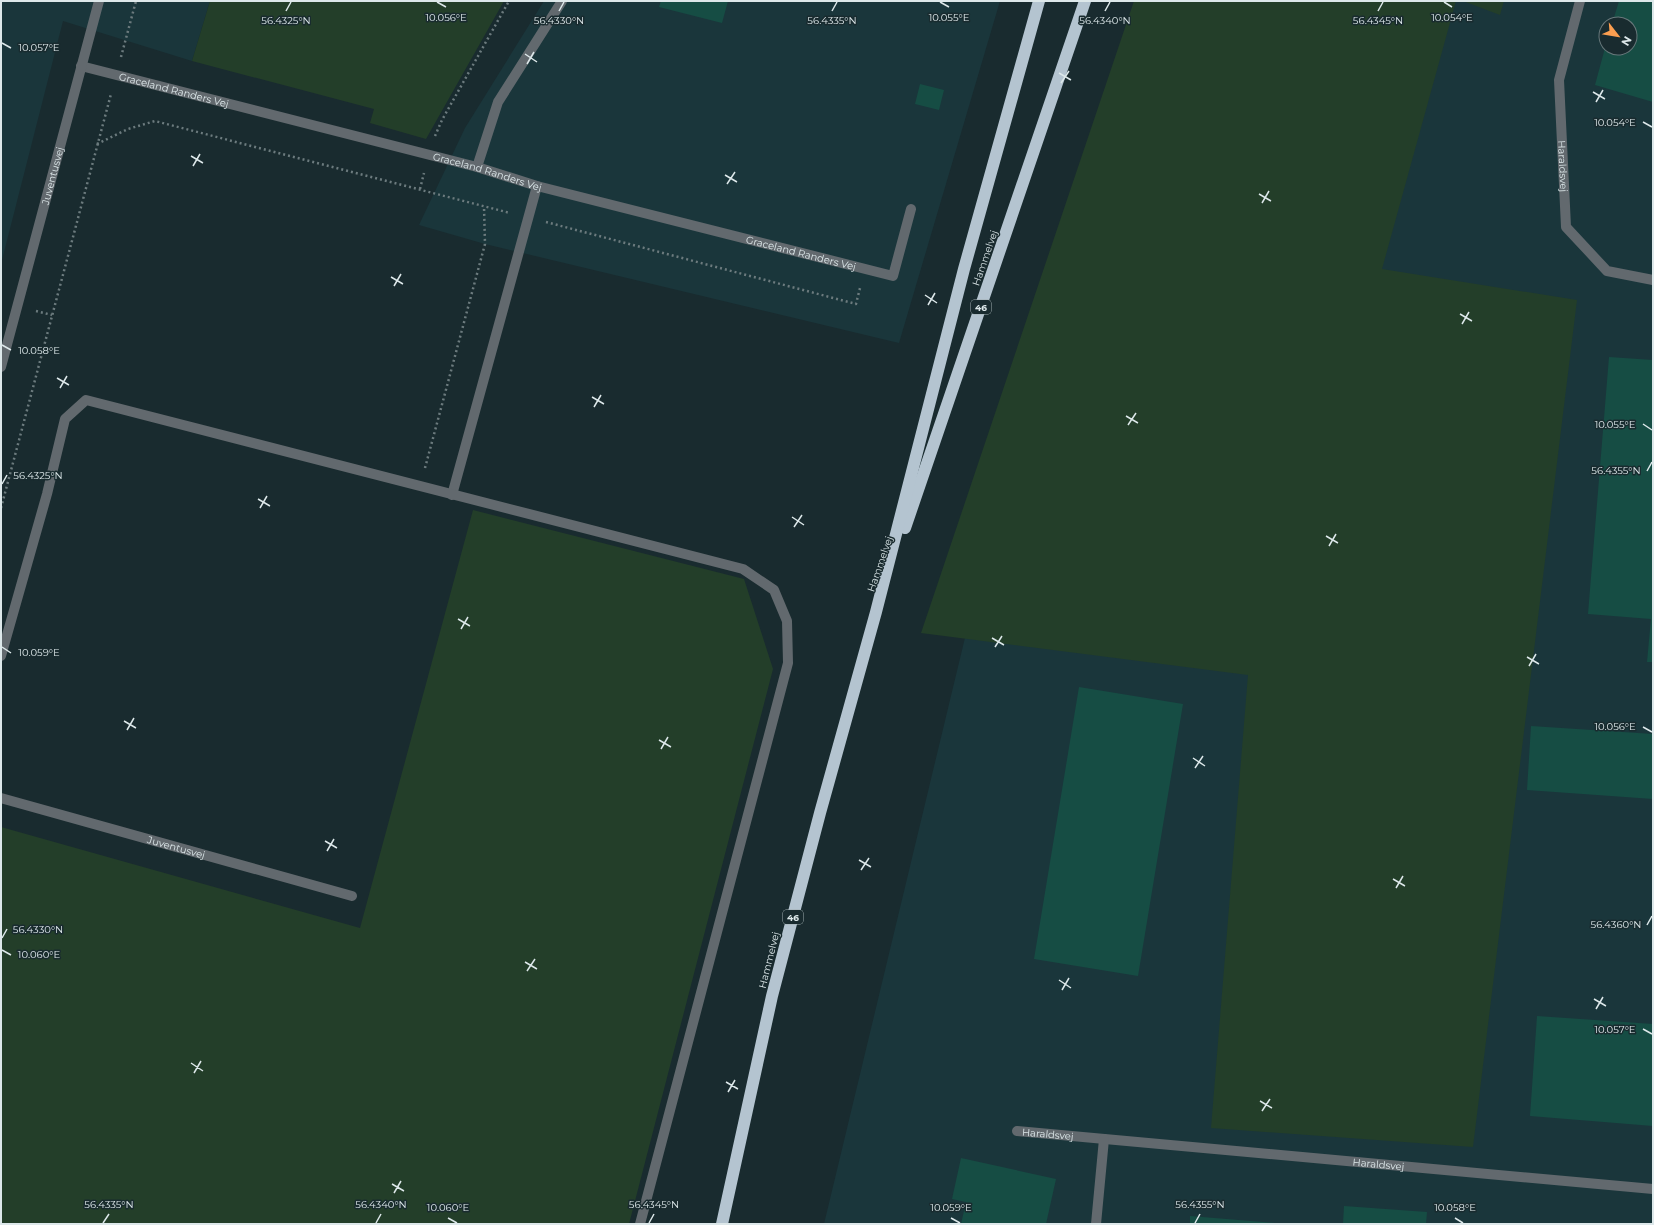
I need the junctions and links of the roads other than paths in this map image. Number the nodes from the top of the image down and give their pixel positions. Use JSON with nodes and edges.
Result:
{"nodes":[{"id":1,"x":99,"y":1,"type":"edge"},
{"id":2,"x":562,"y":1,"type":"edge"},
{"id":3,"x":1039,"y":1,"type":"edge"},
{"id":4,"x":1080,"y":1,"type":"edge"},
{"id":5,"x":1085,"y":1,"type":"edge"},
{"id":6,"x":1089,"y":1,"type":"edge"},
{"id":7,"x":1580,"y":1,"type":"edge"},
{"id":8,"x":81,"y":66,"type":"junction"},
{"id":9,"x":1057,"y":81,"type":"junction"},
{"id":10,"x":477,"y":167,"type":"junction"},
{"id":11,"x":537,"y":186,"type":"junction"},
{"id":12,"x":911,"y":209,"type":"dead end"},
{"id":13,"x":1653,"y":280,"type":"edge"},
{"id":14,"x":3,"y":351,"type":"edge"},
{"id":15,"x":1,"y":367,"type":"edge"},
{"id":16,"x":452,"y":495,"type":"junction"},
{"id":17,"x":876,"y":612,"type":"junction"},
{"id":18,"x":1,"y":656,"type":"edge"},
{"id":19,"x":1,"y":798,"type":"edge"},
{"id":20,"x":352,"y":896,"type":"dead end"},
{"id":21,"x":1017,"y":1131,"type":"dead end"},
{"id":22,"x":1104,"y":1139,"type":"junction"},
{"id":23,"x":1653,"y":1189,"type":"edge"},
{"id":24,"x":640,"y":1224,"type":"edge"},
{"id":25,"x":722,"y":1224,"type":"edge"},
{"id":26,"x":1096,"y":1224,"type":"edge"}],
"edges":[{"from":1,"to":8,"type":"street","name":"Juventusvej"},
{"from":2,"to":10,"type":"street"},
{"from":3,"to":17,"type":"highway","name":"Hammelvej","number":"46"},
{"from":4,"to":9,"type":"highway"},
{"from":5,"to":9,"type":"highway","name":"Hammelvej","number":"46"},
{"from":6,"to":9,"type":"highway"},
{"from":7,"to":13,"type":"street","name":"Haraldsvej"},
{"from":8,"to":10,"type":"street","name":"Graceland Randers Vej"},
{"from":8,"to":14,"type":"street","name":"Juventusvej"},
{"from":9,"to":17,"type":"highway","name":"Hammelvej","number":"46"},
{"from":10,"to":11,"type":"street","name":"Graceland Randers Vej"},
{"from":11,"to":12,"type":"street","name":"Graceland Randers Vej"},
{"from":11,"to":16,"type":"street"},
{"from":14,"to":15,"type":"street","name":"Juventusvej"},
{"from":16,"to":18,"type":"street"},
{"from":16,"to":24,"type":"street"},
{"from":17,"to":25,"type":"highway","name":"Hammelvej","number":"46"},
{"from":19,"to":20,"type":"street","name":"Juventusvej"},
{"from":21,"to":22,"type":"street","name":"Haraldsvej"},
{"from":22,"to":23,"type":"street","name":"Haraldsvej"},
{"from":22,"to":26,"type":"street"}]}
